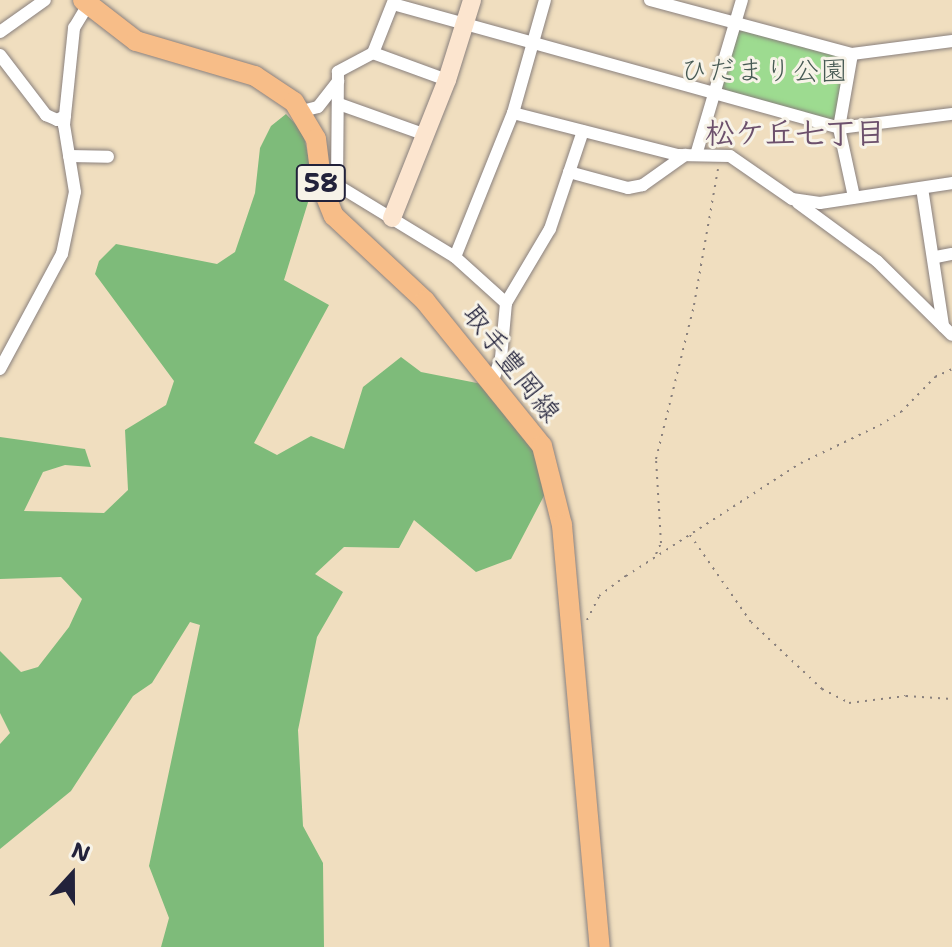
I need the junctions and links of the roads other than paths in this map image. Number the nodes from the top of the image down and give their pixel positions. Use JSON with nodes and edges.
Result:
{"nodes":[{"id":1,"x":45,"y":0,"type":"edge"},
{"id":2,"x":472,"y":0,"type":"edge"},
{"id":3,"x":545,"y":0,"type":"edge"},
{"id":4,"x":650,"y":0,"type":"edge"},
{"id":5,"x":742,"y":0,"type":"edge"},
{"id":6,"x":85,"y":2,"type":"edge"},
{"id":7,"x":394,"y":2,"type":"edge"},
{"id":8,"x":734,"y":23,"type":"junction"},
{"id":9,"x":465,"y":25,"type":"junction"},
{"id":10,"x":0,"y":32,"type":"edge"},
{"id":11,"x":952,"y":41,"type":"edge"},
{"id":12,"x":533,"y":44,"type":"junction"},
{"id":13,"x":373,"y":53,"type":"junction"},
{"id":14,"x":852,"y":54,"type":"junction"},
{"id":15,"x":0,"y":55,"type":"edge"},
{"id":16,"x":447,"y":80,"type":"junction"},
{"id":17,"x":338,"y":81,"type":"junction"},
{"id":18,"x":714,"y":95,"type":"junction"},
{"id":19,"x":339,"y":104,"type":"junction"},
{"id":20,"x":302,"y":111,"type":"junction"},
{"id":21,"x":513,"y":113,"type":"junction"},
{"id":22,"x":952,"y":114,"type":"edge"},
{"id":23,"x":65,"y":116,"type":"junction"},
{"id":24,"x":839,"y":128,"type":"junction"},
{"id":25,"x":583,"y":131,"type":"junction"},
{"id":26,"x":426,"y":135,"type":"junction"},
{"id":27,"x":690,"y":155,"type":"junction"},
{"id":28,"x":69,"y":156,"type":"junction"},
{"id":29,"x":108,"y":157,"type":"dead end"},
{"id":30,"x":569,"y":172,"type":"junction"},
{"id":31,"x":952,"y":183,"type":"edge"},
{"id":32,"x":922,"y":188,"type":"junction"},
{"id":33,"x":854,"y":197,"type":"junction"},
{"id":34,"x":792,"y":199,"type":"junction"},
{"id":35,"x":392,"y":218,"type":"junction"},
{"id":36,"x":952,"y":254,"type":"edge"},
{"id":37,"x":455,"y":257,"type":"junction"},
{"id":38,"x":936,"y":257,"type":"junction"},
{"id":39,"x":506,"y":303,"type":"junction"},
{"id":40,"x":949,"y":329,"type":"edge"},
{"id":41,"x":0,"y":369,"type":"edge"},
{"id":42,"x":493,"y":380,"type":"junction"},
{"id":43,"x":600,"y":947,"type":"edge"}],
"edges":[{"from":1,"to":10,"type":"street"},
{"from":2,"to":9,"type":"street"},
{"from":3,"to":12,"type":"street"},
{"from":4,"to":8,"type":"street"},
{"from":5,"to":8,"type":"street"},
{"from":6,"to":20,"type":"main road","name":"取手豊岡線","number":"58"},
{"from":6,"to":23,"type":"street"},
{"from":7,"to":9,"type":"street"},
{"from":7,"to":13,"type":"street"},
{"from":8,"to":14,"type":"street"},
{"from":8,"to":18,"type":"street"},
{"from":9,"to":12,"type":"street"},
{"from":9,"to":16,"type":"street"},
{"from":11,"to":14,"type":"street"},
{"from":12,"to":18,"type":"street"},
{"from":12,"to":21,"type":"street"},
{"from":13,"to":16,"type":"street"},
{"from":13,"to":17,"type":"street"},
{"from":14,"to":24,"type":"street"},
{"from":15,"to":23,"type":"street"},
{"from":16,"to":26,"type":"street"},
{"from":17,"to":19,"type":"street"},
{"from":17,"to":20,"type":"street"},
{"from":18,"to":24,"type":"street"},
{"from":18,"to":27,"type":"street"},
{"from":19,"to":26,"type":"street"},
{"from":19,"to":35,"type":"street"},
{"from":20,"to":42,"type":"main road","name":"取手豊岡線","number":"58"},
{"from":21,"to":25,"type":"street"},
{"from":21,"to":37,"type":"street"},
{"from":22,"to":24,"type":"street"},
{"from":23,"to":28,"type":"street"},
{"from":24,"to":33,"type":"street"},
{"from":25,"to":27,"type":"street"},
{"from":25,"to":30,"type":"street"},
{"from":26,"to":35,"type":"street"},
{"from":27,"to":30,"type":"street"},
{"from":27,"to":34,"type":"street"},
{"from":28,"to":29,"type":"street"},
{"from":28,"to":41,"type":"street"},
{"from":30,"to":39,"type":"street"},
{"from":31,"to":32,"type":"street"},
{"from":32,"to":33,"type":"street"},
{"from":32,"to":38,"type":"street"},
{"from":33,"to":34,"type":"street"},
{"from":34,"to":40,"type":"street"},
{"from":35,"to":37,"type":"street"},
{"from":36,"to":38,"type":"street"},
{"from":37,"to":39,"type":"street"},
{"from":38,"to":40,"type":"street"},
{"from":39,"to":42,"type":"street"},
{"from":42,"to":43,"type":"main road","name":"取手豊岡線","number":"58"}]}
